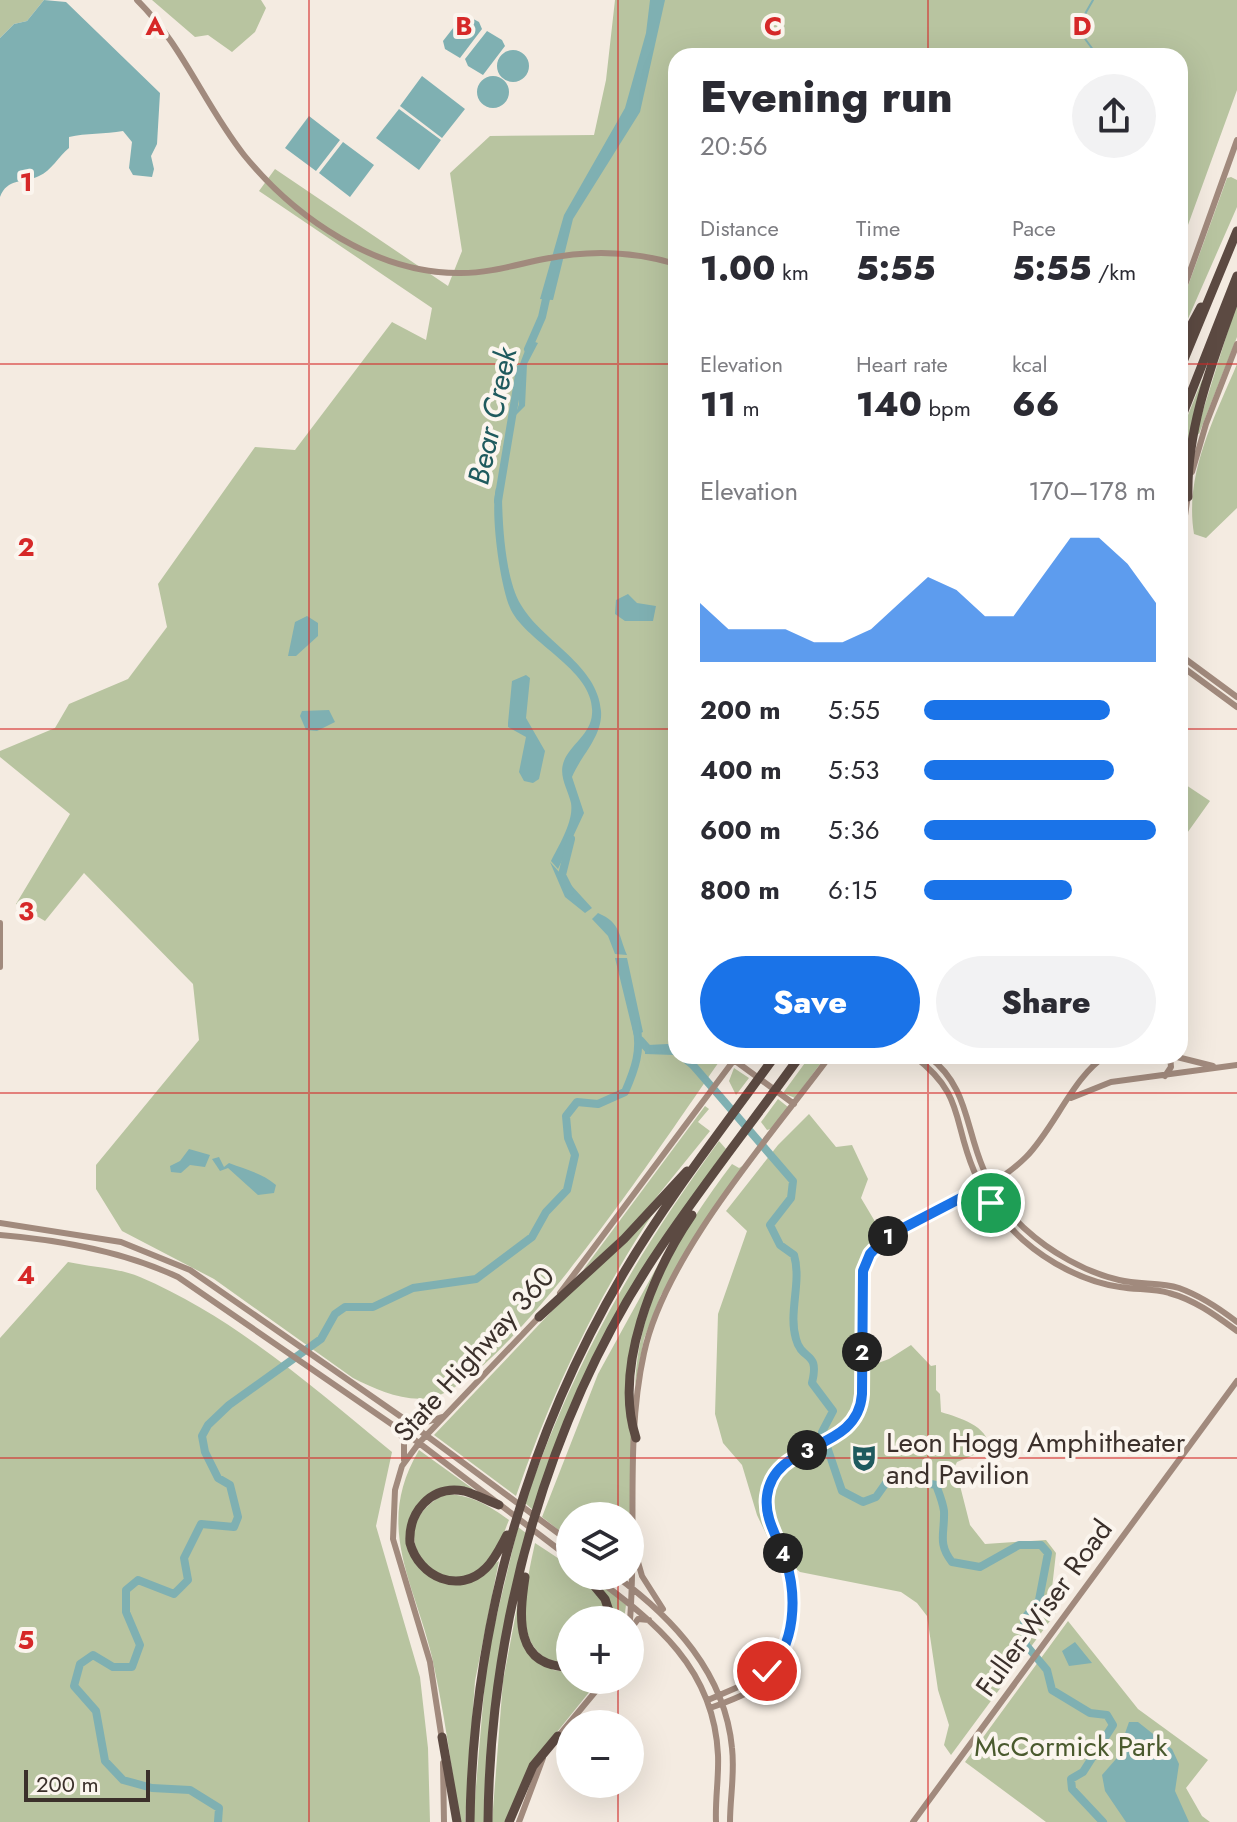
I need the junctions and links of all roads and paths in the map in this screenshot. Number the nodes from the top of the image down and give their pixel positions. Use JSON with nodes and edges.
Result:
{"nodes":[{"id":1,"x":137,"y":0,"type":"edge"},
{"id":2,"x":1237,"y":140,"type":"edge"},
{"id":3,"x":1227,"y":169,"type":"junction"},
{"id":4,"x":1237,"y":169,"type":"edge"},
{"id":5,"x":1237,"y":177,"type":"edge"},
{"id":6,"x":1237,"y":231,"type":"edge"},
{"id":7,"x":668,"y":262,"type":"edge"},
{"id":8,"x":1237,"y":276,"type":"edge"},
{"id":9,"x":1188,"y":277,"type":"edge"},
{"id":10,"x":1213,"y":288,"type":"junction"},
{"id":11,"x":1237,"y":293,"type":"edge"},
{"id":12,"x":1188,"y":332,"type":"edge"},
{"id":13,"x":1237,"y":344,"type":"edge"},
{"id":14,"x":1188,"y":349,"type":"edge"},
{"id":15,"x":1188,"y":401,"type":"edge"},
{"id":16,"x":1188,"y":466,"type":"edge"},
{"id":17,"x":1188,"y":497,"type":"edge"},
{"id":18,"x":1188,"y":661,"type":"edge"},
{"id":19,"x":1188,"y":671,"type":"edge"},
{"id":20,"x":1237,"y":697,"type":"edge"},
{"id":21,"x":1237,"y":706,"type":"edge"},
{"id":22,"x":0,"y":923,"type":"edge"},
{"id":23,"x":0,"y":967,"type":"edge"},
{"id":24,"x":1188,"y":1060,"type":"edge"},
{"id":25,"x":732,"y":1064,"type":"edge"},
{"id":26,"x":744,"y":1064,"type":"edge"},
{"id":27,"x":769,"y":1064,"type":"edge"},
{"id":28,"x":795,"y":1064,"type":"edge"},
{"id":29,"x":824,"y":1064,"type":"edge"},
{"id":30,"x":925,"y":1064,"type":"edge"},
{"id":31,"x":936,"y":1064,"type":"edge"},
{"id":32,"x":1096,"y":1064,"type":"edge"},
{"id":33,"x":1171,"y":1064,"type":"edge"},
{"id":34,"x":1237,"y":1065,"type":"edge"},
{"id":35,"x":1220,"y":1068,"type":"junction"},
{"id":36,"x":1165,"y":1076,"type":"junction"},
{"id":37,"x":1071,"y":1098,"type":"junction"},
{"id":38,"x":794,"y":1104,"type":"junction"},
{"id":39,"x":974,"y":1140,"type":"junction"},
{"id":40,"x":965,"y":1142,"type":"junction"},
{"id":41,"x":698,"y":1160,"type":"junction"},
{"id":42,"x":717,"y":1171,"type":"junction"},
{"id":43,"x":990,"y":1182,"type":"junction"},
{"id":44,"x":982,"y":1187,"type":"junction"},
{"id":45,"x":0,"y":1220,"type":"edge"},
{"id":46,"x":0,"y":1235,"type":"edge"},
{"id":47,"x":15,"y":1236,"type":"junction"},
{"id":48,"x":0,"y":1241,"type":"edge"},
{"id":49,"x":1166,"y":1288,"type":"junction"},
{"id":50,"x":539,"y":1317,"type":"junction"},
{"id":51,"x":1237,"y":1322,"type":"edge"},
{"id":52,"x":1237,"y":1331,"type":"edge"},
{"id":53,"x":1237,"y":1381,"type":"edge"},
{"id":54,"x":379,"y":1414,"type":"junction"},
{"id":55,"x":445,"y":1415,"type":"junction"},
{"id":56,"x":400,"y":1416,"type":"junction"},
{"id":57,"x":427,"y":1435,"type":"junction"},
{"id":58,"x":636,"y":1438,"type":"junction"},
{"id":59,"x":419,"y":1443,"type":"junction"},
{"id":60,"x":402,"y":1466,"type":"junction"},
{"id":61,"x":635,"y":1502,"type":"edge"},
{"id":62,"x":499,"y":1505,"type":"junction"},
{"id":63,"x":514,"y":1522,"type":"junction"},
{"id":64,"x":556,"y":1532,"type":"edge"},
{"id":65,"x":529,"y":1540,"type":"junction"},
{"id":66,"x":556,"y":1548,"type":"edge"},
{"id":67,"x":644,"y":1579,"type":"edge"},
{"id":68,"x":612,"y":1590,"type":"edge"},
{"id":69,"x":632,"y":1590,"type":"edge"},
{"id":70,"x":634,"y":1590,"type":"edge"},
{"id":71,"x":631,"y":1604,"type":"junction"},
{"id":72,"x":669,"y":1619,"type":"junction"},
{"id":73,"x":644,"y":1620,"type":"edge"},
{"id":74,"x":653,"y":1621,"type":"junction"},
{"id":75,"x":776,"y":1664,"type":"junction"},
{"id":76,"x":556,"y":1666,"type":"edge"},
{"id":77,"x":593,"y":1694,"type":"edge"},
{"id":78,"x":719,"y":1696,"type":"junction"},
{"id":79,"x":708,"y":1700,"type":"junction"},
{"id":80,"x":722,"y":1704,"type":"junction"},
{"id":81,"x":710,"y":1708,"type":"junction"},
{"id":82,"x":580,"y":1710,"type":"edge"},
{"id":83,"x":442,"y":1737,"type":"junction"},
{"id":84,"x":556,"y":1738,"type":"edge"},
{"id":85,"x":556,"y":1740,"type":"edge"},
{"id":86,"x":444,"y":1822,"type":"edge"},
{"id":87,"x":457,"y":1822,"type":"edge"},
{"id":88,"x":470,"y":1822,"type":"edge"},
{"id":89,"x":488,"y":1822,"type":"edge"},
{"id":90,"x":509,"y":1822,"type":"edge"},
{"id":91,"x":519,"y":1822,"type":"edge"},
{"id":92,"x":716,"y":1822,"type":"edge"},
{"id":93,"x":730,"y":1822,"type":"edge"},
{"id":94,"x":913,"y":1822,"type":"edge"}],
"edges":[{"from":1,"to":7,"type":"main road"},
{"from":2,"to":3,"type":"main road"},
{"from":3,"to":4,"type":"main road"},
{"from":3,"to":5,"type":"main road"},
{"from":3,"to":9,"type":"main road"},
{"from":6,"to":10,"type":"highway"},
{"from":8,"to":15,"type":"highway"},
{"from":10,"to":12,"type":"highway"},
{"from":10,"to":14,"type":"highway"},
{"from":11,"to":16,"type":"highway"},
{"from":13,"to":17,"type":"main road"},
{"from":18,"to":20,"type":"main road"},
{"from":19,"to":21,"type":"main road"},
{"from":22,"to":23,"type":"main road"},
{"from":24,"to":35,"type":"main road"},
{"from":25,"to":50,"type":"main road","name":"State Highway 360"},
{"from":26,"to":38,"type":"main road"},
{"from":27,"to":41,"type":"highway"},
{"from":28,"to":42,"type":"highway"},
{"from":29,"to":38,"type":"main road"},
{"from":30,"to":40,"type":"main road"},
{"from":31,"to":39,"type":"main road"},
{"from":32,"to":37,"type":"main road"},
{"from":33,"to":36,"type":"main road"},
{"from":34,"to":35,"type":"main road"},
{"from":35,"to":36,"type":"main road"},
{"from":36,"to":37,"type":"main road"},
{"from":37,"to":43,"type":"main road"},
{"from":38,"to":58,"type":"main road"},
{"from":39,"to":40,"type":"main road"},
{"from":39,"to":43,"type":"main road"},
{"from":40,"to":44,"type":"main road"},
{"from":41,"to":50,"type":"highway"},
{"from":41,"to":63,"type":"highway"},
{"from":42,"to":58,"type":"highway"},
{"from":42,"to":65,"type":"highway"},
{"from":43,"to":44,"type":"main road"},
{"from":43,"to":49,"type":"main road"},
{"from":44,"to":49,"type":"main road"},
{"from":44,"to":75,"type":"main road"},
{"from":45,"to":56,"type":"main road"},
{"from":46,"to":47,"type":"main road"},
{"from":47,"to":48,"type":"main road"},
{"from":47,"to":54,"type":"main road"},
{"from":49,"to":51,"type":"main road"},
{"from":49,"to":52,"type":"main road"},
{"from":50,"to":55,"type":"main road","name":"State Highway 360"},
{"from":53,"to":94,"type":"main road","name":"Fuller-Wiser Road"},
{"from":54,"to":59,"type":"main road"},
{"from":54,"to":60,"type":"main road"},
{"from":55,"to":56,"type":"main road"},
{"from":55,"to":57,"type":"main road","name":"State Highway 360"},
{"from":56,"to":57,"type":"main road"},
{"from":57,"to":59,"type":"main road","name":"State Highway 360"},
{"from":57,"to":64,"type":"main road"},
{"from":58,"to":61,"type":"main road"},
{"from":59,"to":60,"type":"main road","name":"State Highway 360"},
{"from":59,"to":62,"type":"main road"},
{"from":60,"to":83,"type":"main road","name":"State Highway 360"},
{"from":62,"to":63,"type":"highway"},
{"from":62,"to":66,"type":"main road"},
{"from":63,"to":88,"type":"highway"},
{"from":65,"to":76,"type":"highway"},
{"from":65,"to":89,"type":"highway"},
{"from":67,"to":72,"type":"main road"},
{"from":68,"to":71,"type":"main road"},
{"from":69,"to":71,"type":"main road"},
{"from":70,"to":72,"type":"main road"},
{"from":71,"to":74,"type":"main road"},
{"from":72,"to":78,"type":"main road"},
{"from":73,"to":74,"type":"main road"},
{"from":74,"to":79,"type":"main road"},
{"from":75,"to":78,"type":"main road"},
{"from":75,"to":80,"type":"main road"},
{"from":77,"to":82,"type":"main road"},
{"from":78,"to":79,"type":"main road"},
{"from":78,"to":80,"type":"main road"},
{"from":79,"to":81,"type":"main road"},
{"from":80,"to":81,"type":"main road"},
{"from":80,"to":93,"type":"main road"},
{"from":81,"to":92,"type":"main road"},
{"from":83,"to":86,"type":"main road","name":"State Highway 360"},
{"from":83,"to":87,"type":"highway"},
{"from":84,"to":90,"type":"highway"},
{"from":85,"to":91,"type":"main road"}]}
